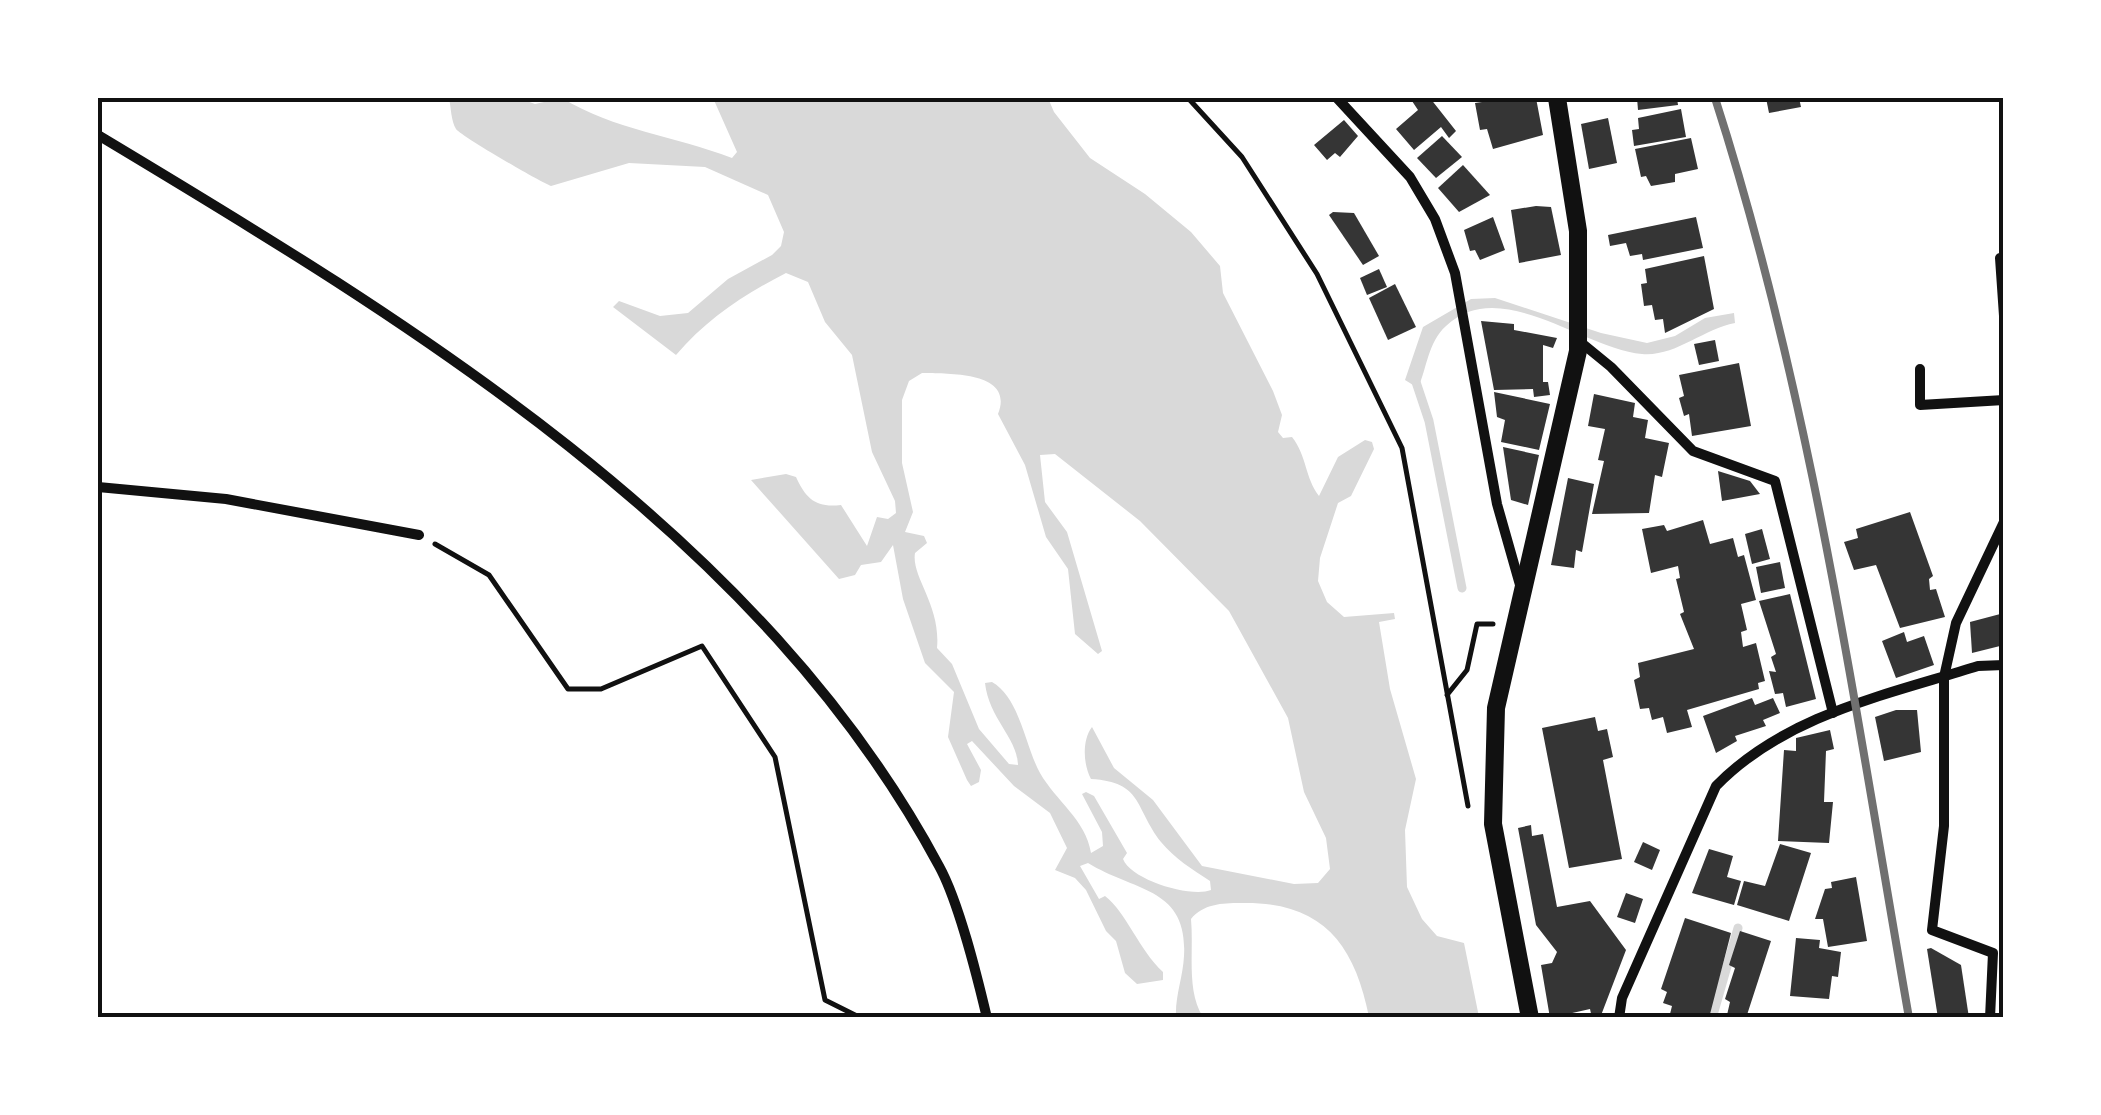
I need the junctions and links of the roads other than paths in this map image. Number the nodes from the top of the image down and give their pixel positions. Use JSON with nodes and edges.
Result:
{"nodes":[{"id":1,"x":1337,"y":98,"type":"edge"},
{"id":2,"x":1558,"y":98,"type":"edge"},
{"id":3,"x":98,"y":135,"type":"edge"},
{"id":4,"x":2000,"y":258,"type":"dead end"},
{"id":5,"x":2004,"y":316,"type":"edge"},
{"id":6,"x":1578,"y":340,"type":"junction"},
{"id":7,"x":1920,"y":369,"type":"dead end"},
{"id":8,"x":2004,"y":400,"type":"edge"},
{"id":9,"x":98,"y":487,"type":"edge"},
{"id":10,"x":2004,"y":522,"type":"edge"},
{"id":11,"x":420,"y":535,"type":"road end"},
{"id":12,"x":1522,"y":595,"type":"junction"},
{"id":13,"x":2004,"y":666,"type":"edge"},
{"id":14,"x":1944,"y":677,"type":"junction"},
{"id":15,"x":1833,"y":713,"type":"junction"},
{"id":16,"x":987,"y":1018,"type":"edge"},
{"id":17,"x":1530,"y":1018,"type":"edge"},
{"id":18,"x":1619,"y":1018,"type":"edge"},
{"id":19,"x":1990,"y":1018,"type":"edge"}],
"edges":[{"from":1,"to":12,"type":"street"},
{"from":2,"to":6,"type":"street"},
{"from":3,"to":16,"type":"street"},
{"from":4,"to":5,"type":"street"},
{"from":6,"to":12,"type":"street"},
{"from":6,"to":15,"type":"street"},
{"from":7,"to":8,"type":"street"},
{"from":9,"to":11,"type":"street"},
{"from":10,"to":14,"type":"street"},
{"from":12,"to":17,"type":"street"},
{"from":13,"to":14,"type":"street"},
{"from":14,"to":15,"type":"street"},
{"from":14,"to":19,"type":"street"},
{"from":15,"to":18,"type":"street"}]}
